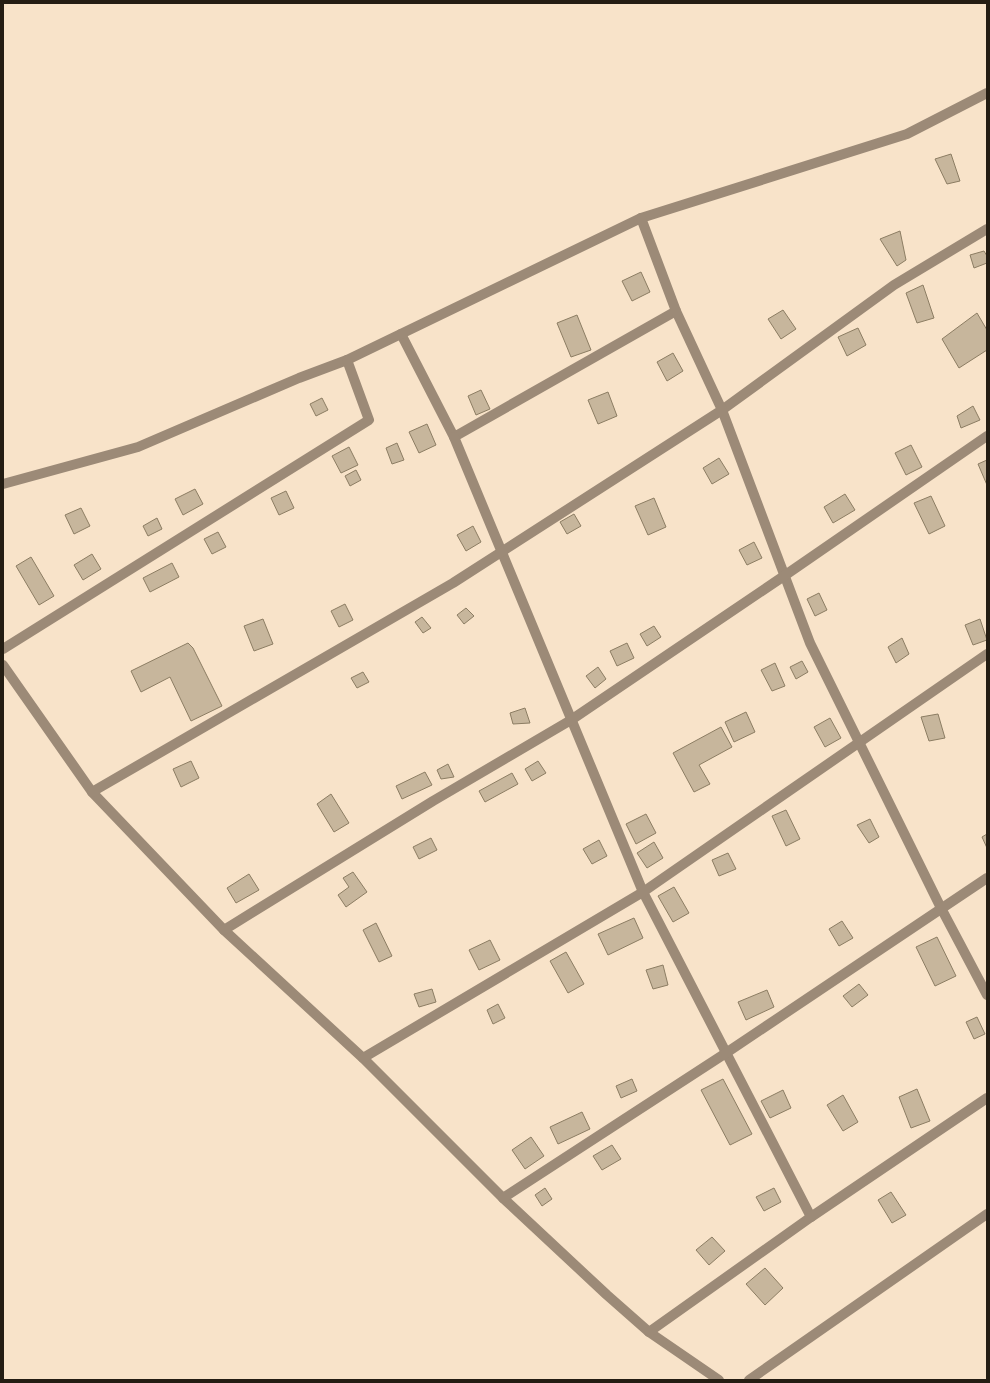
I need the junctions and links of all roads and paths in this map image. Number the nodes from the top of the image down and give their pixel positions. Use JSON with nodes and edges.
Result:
{"nodes":[{"id":1,"x":987,"y":94,"type":"edge"},
{"id":2,"x":642,"y":218,"type":"junction"},
{"id":3,"x":987,"y":229,"type":"edge"},
{"id":4,"x":676,"y":311,"type":"junction"},
{"id":5,"x":401,"y":334,"type":"junction"},
{"id":6,"x":347,"y":360,"type":"junction"},
{"id":7,"x":722,"y":410,"type":"junction"},
{"id":8,"x":987,"y":436,"type":"edge"},
{"id":9,"x":454,"y":437,"type":"junction"},
{"id":10,"x":3,"y":484,"type":"edge"},
{"id":11,"x":501,"y":552,"type":"junction"},
{"id":12,"x":784,"y":576,"type":"junction"},
{"id":13,"x":3,"y":649,"type":"edge"},
{"id":14,"x":987,"y":654,"type":"edge"},
{"id":15,"x":3,"y":665,"type":"edge"},
{"id":16,"x":571,"y":720,"type":"junction"},
{"id":17,"x":859,"y":743,"type":"junction"},
{"id":18,"x":92,"y":792,"type":"junction"},
{"id":19,"x":987,"y":878,"type":"edge"},
{"id":20,"x":643,"y":892,"type":"junction"},
{"id":21,"x":941,"y":908,"type":"junction"},
{"id":22,"x":224,"y":930,"type":"junction"},
{"id":23,"x":987,"y":995,"type":"edge"},
{"id":24,"x":726,"y":1053,"type":"junction"},
{"id":25,"x":363,"y":1058,"type":"junction"},
{"id":26,"x":987,"y":1098,"type":"edge"},
{"id":27,"x":503,"y":1198,"type":"junction"},
{"id":28,"x":987,"y":1214,"type":"edge"},
{"id":29,"x":811,"y":1217,"type":"junction"},
{"id":30,"x":649,"y":1332,"type":"junction"},
{"id":31,"x":719,"y":1380,"type":"edge"},
{"id":32,"x":749,"y":1380,"type":"edge"}],
"edges":[{"from":1,"to":2,"type":"street"},
{"from":2,"to":4,"type":"street"},
{"from":2,"to":5,"type":"street"},
{"from":3,"to":7,"type":"street"},
{"from":4,"to":7,"type":"street"},
{"from":4,"to":9,"type":"street"},
{"from":5,"to":6,"type":"street"},
{"from":5,"to":9,"type":"street"},
{"from":6,"to":10,"type":"street"},
{"from":6,"to":13,"type":"street"},
{"from":7,"to":11,"type":"street"},
{"from":7,"to":12,"type":"street"},
{"from":8,"to":12,"type":"street"},
{"from":9,"to":11,"type":"street"},
{"from":11,"to":16,"type":"street"},
{"from":11,"to":18,"type":"street"},
{"from":12,"to":16,"type":"street"},
{"from":12,"to":17,"type":"street"},
{"from":14,"to":17,"type":"street"},
{"from":15,"to":18,"type":"street"},
{"from":16,"to":20,"type":"street"},
{"from":16,"to":22,"type":"street"},
{"from":17,"to":20,"type":"street"},
{"from":17,"to":21,"type":"street"},
{"from":18,"to":22,"type":"street"},
{"from":19,"to":21,"type":"street"},
{"from":20,"to":24,"type":"street"},
{"from":20,"to":25,"type":"street"},
{"from":21,"to":23,"type":"street"},
{"from":21,"to":24,"type":"street"},
{"from":22,"to":25,"type":"street"},
{"from":24,"to":27,"type":"street"},
{"from":24,"to":29,"type":"street"},
{"from":25,"to":27,"type":"street"},
{"from":26,"to":29,"type":"street"},
{"from":27,"to":30,"type":"street"},
{"from":28,"to":32,"type":"street"},
{"from":29,"to":30,"type":"street"},
{"from":30,"to":31,"type":"street"}]}
